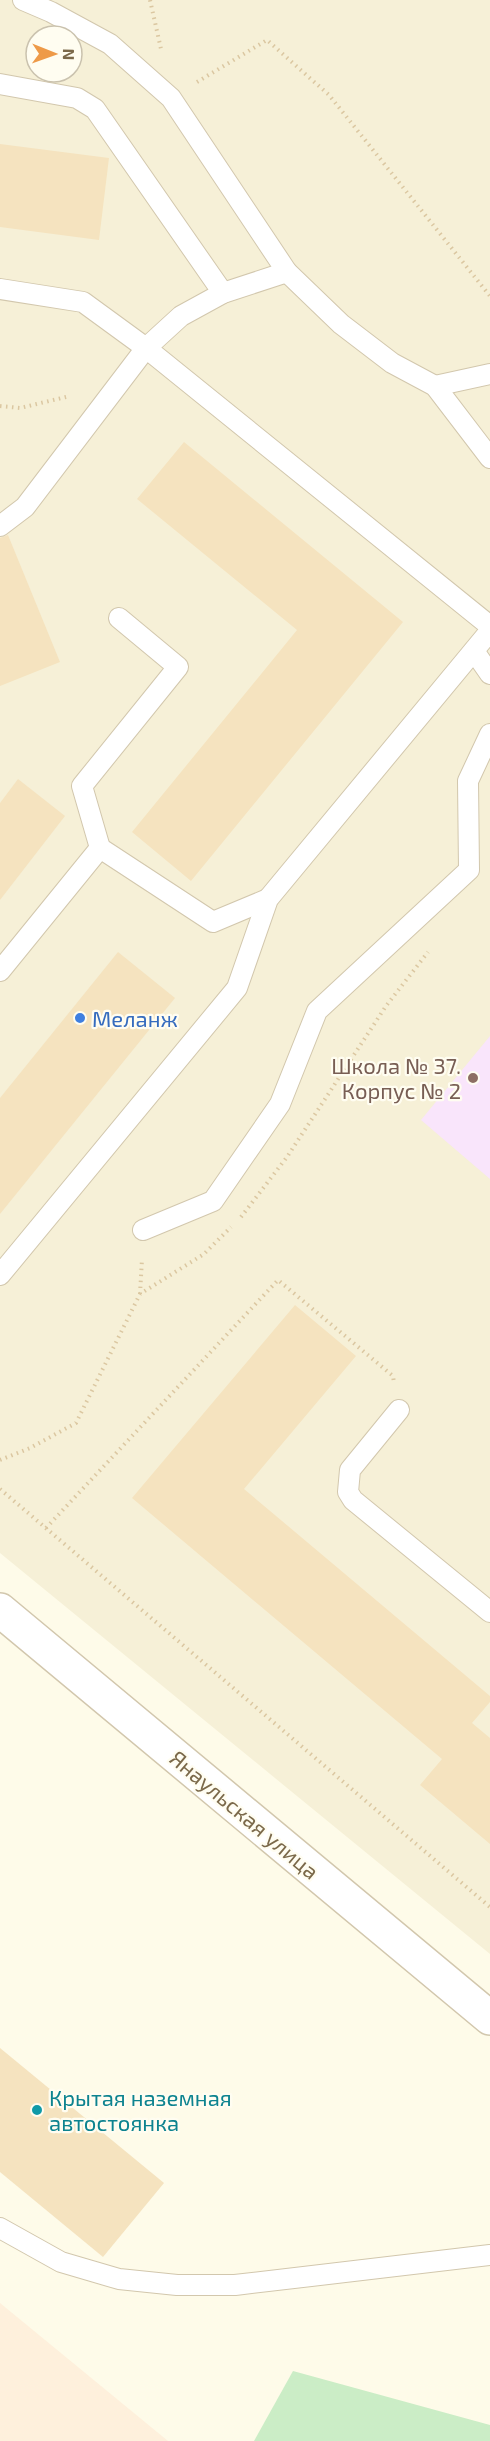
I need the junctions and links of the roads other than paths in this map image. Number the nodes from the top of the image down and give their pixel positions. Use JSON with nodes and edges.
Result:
{"nodes":[{"id":1,"x":23,"y":0,"type":"edge"},
{"id":2,"x":0,"y":84,"type":"edge"},
{"id":3,"x":287,"y":272,"type":"junction"},
{"id":4,"x":0,"y":289,"type":"edge"},
{"id":5,"x":223,"y":293,"type":"junction"},
{"id":6,"x":146,"y":348,"type":"junction"},
{"id":7,"x":490,"y":374,"type":"edge"},
{"id":8,"x":435,"y":386,"type":"junction"},
{"id":9,"x":490,"y":458,"type":"edge"},
{"id":10,"x":0,"y":526,"type":"edge"},
{"id":11,"x":118,"y":618,"type":"dead end"},
{"id":12,"x":490,"y":626,"type":"edge"},
{"id":13,"x":490,"y":631,"type":"edge"},
{"id":14,"x":474,"y":651,"type":"junction"},
{"id":15,"x":490,"y":674,"type":"edge"},
{"id":16,"x":490,"y":734,"type":"edge"},
{"id":17,"x":100,"y":848,"type":"junction"},
{"id":18,"x":268,"y":899,"type":"junction"},
{"id":19,"x":0,"y":971,"type":"edge"},
{"id":20,"x":143,"y":1230,"type":"road end"},
{"id":21,"x":0,"y":1275,"type":"edge"},
{"id":22,"x":399,"y":1410,"type":"road end"},
{"id":23,"x":0,"y":1610,"type":"edge"},
{"id":24,"x":490,"y":1612,"type":"edge"},
{"id":25,"x":490,"y":2018,"type":"edge"},
{"id":26,"x":0,"y":2228,"type":"edge"},
{"id":27,"x":490,"y":2255,"type":"edge"}],
"edges":[{"from":1,"to":3,"type":"lane"},
{"from":2,"to":5,"type":"lane"},
{"from":3,"to":5,"type":"lane"},
{"from":3,"to":8,"type":"lane"},
{"from":4,"to":6,"type":"lane"},
{"from":5,"to":6,"type":"lane"},
{"from":6,"to":10,"type":"lane"},
{"from":6,"to":12,"type":"lane"},
{"from":7,"to":8,"type":"lane"},
{"from":8,"to":9,"type":"lane"},
{"from":11,"to":17,"type":"lane"},
{"from":13,"to":14,"type":"lane"},
{"from":14,"to":15,"type":"lane"},
{"from":14,"to":18,"type":"lane"},
{"from":16,"to":20,"type":"lane"},
{"from":17,"to":18,"type":"lane"},
{"from":17,"to":19,"type":"lane"},
{"from":18,"to":21,"type":"lane"},
{"from":22,"to":24,"type":"lane"},
{"from":23,"to":25,"type":"street","name":"Янаульская улица"},
{"from":26,"to":27,"type":"lane"}]}
